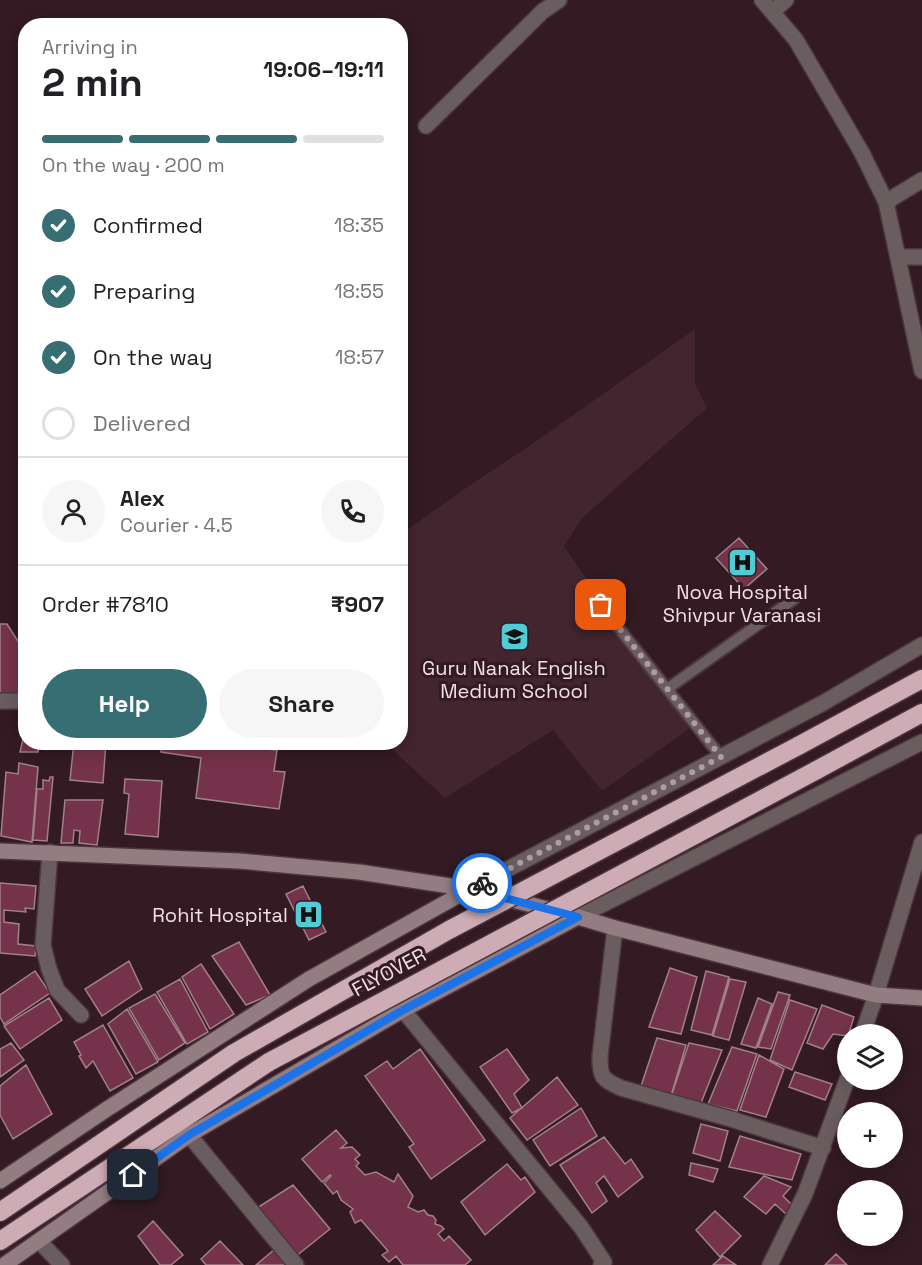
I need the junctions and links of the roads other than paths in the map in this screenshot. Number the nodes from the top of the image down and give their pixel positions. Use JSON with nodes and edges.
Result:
{"nodes":[{"id":1,"x":559,"y":0,"type":"edge"},
{"id":2,"x":786,"y":0,"type":"edge"},
{"id":3,"x":768,"y":6,"type":"edge"},
{"id":4,"x":426,"y":126,"type":"dead end"},
{"id":5,"x":922,"y":180,"type":"edge"},
{"id":6,"x":886,"y":202,"type":"junction"},
{"id":7,"x":898,"y":257,"type":"junction"},
{"id":8,"x":922,"y":257,"type":"edge"},
{"id":9,"x":922,"y":371,"type":"edge"},
{"id":10,"x":587,"y":588,"type":"dead end"},
{"id":11,"x":794,"y":599,"type":"dead end"},
{"id":12,"x":922,"y":645,"type":"edge"},
{"id":13,"x":922,"y":679,"type":"edge"},
{"id":14,"x":667,"y":689,"type":"junction"},
{"id":15,"x":0,"y":700,"type":"edge"},
{"id":16,"x":18,"y":701,"type":"edge"},
{"id":17,"x":922,"y":713,"type":"edge"},
{"id":18,"x":922,"y":742,"type":"edge"},
{"id":19,"x":721,"y":757,"type":"junction"},
{"id":20,"x":922,"y":842,"type":"edge"},
{"id":21,"x":0,"y":851,"type":"edge"},
{"id":22,"x":50,"y":852,"type":"junction"},
{"id":23,"x":470,"y":889,"type":"junction"},
{"id":24,"x":578,"y":917,"type":"junction"},
{"id":25,"x":615,"y":928,"type":"junction"},
{"id":26,"x":876,"y":995,"type":"junction"},
{"id":27,"x":922,"y":998,"type":"edge"},
{"id":28,"x":403,"y":1010,"type":"junction"},
{"id":29,"x":81,"y":1015,"type":"dead end"},
{"id":30,"x":866,"y":1024,"type":"edge"},
{"id":31,"x":843,"y":1090,"type":"edge"},
{"id":32,"x":189,"y":1135,"type":"junction"},
{"id":33,"x":823,"y":1148,"type":"junction"},
{"id":34,"x":0,"y":1181,"type":"edge"},
{"id":35,"x":0,"y":1212,"type":"edge"},
{"id":36,"x":0,"y":1241,"type":"edge"},
{"id":37,"x":39,"y":1241,"type":"junction"},
{"id":38,"x":4,"y":1265,"type":"edge"},
{"id":39,"x":62,"y":1265,"type":"edge"},
{"id":40,"x":296,"y":1265,"type":"edge"},
{"id":41,"x":601,"y":1265,"type":"edge"},
{"id":42,"x":770,"y":1265,"type":"edge"}],
"edges":[{"from":1,"to":4,"type":"street"},
{"from":2,"to":3,"type":"street"},
{"from":3,"to":6,"type":"street"},
{"from":5,"to":6,"type":"street"},
{"from":6,"to":7,"type":"street"},
{"from":7,"to":8,"type":"street"},
{"from":7,"to":9,"type":"street"},
{"from":10,"to":14,"type":"lane"},
{"from":11,"to":14,"type":"lane"},
{"from":12,"to":19,"type":"street"},
{"from":13,"to":35,"type":"highway","name":"FLYOVER","bridge":true},
{"from":14,"to":19,"type":"lane"},
{"from":15,"to":16,"type":"street"},
{"from":17,"to":36,"type":"highway","name":"FLYOVER","bridge":true},
{"from":18,"to":24,"type":"street"},
{"from":19,"to":23,"type":"street"},
{"from":20,"to":26,"type":"street"},
{"from":21,"to":22,"type":"street"},
{"from":22,"to":23,"type":"street"},
{"from":22,"to":29,"type":"street"},
{"from":23,"to":24,"type":"street"},
{"from":23,"to":34,"type":"street"},
{"from":24,"to":25,"type":"street"},
{"from":24,"to":28,"type":"street"},
{"from":25,"to":26,"type":"street"},
{"from":25,"to":33,"type":"street"},
{"from":26,"to":27,"type":"street"},
{"from":26,"to":30,"type":"street"},
{"from":28,"to":32,"type":"street"},
{"from":28,"to":41,"type":"street"},
{"from":31,"to":33,"type":"street"},
{"from":32,"to":37,"type":"street"},
{"from":32,"to":40,"type":"street"},
{"from":33,"to":42,"type":"street"},
{"from":37,"to":38,"type":"street"},
{"from":37,"to":39,"type":"street"}]}
